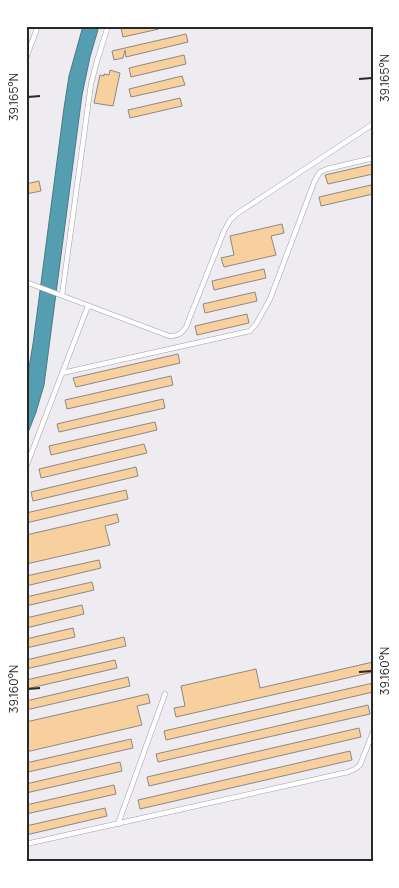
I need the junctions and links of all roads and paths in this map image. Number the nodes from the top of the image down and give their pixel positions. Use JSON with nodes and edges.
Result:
{"nodes":[{"id":1,"x":38,"y":26,"type":"edge"},
{"id":2,"x":108,"y":26,"type":"edge"},
{"id":3,"x":26,"y":58,"type":"edge"},
{"id":4,"x":373,"y":124,"type":"edge"},
{"id":5,"x":373,"y":158,"type":"edge"},
{"id":6,"x":26,"y":282,"type":"edge"},
{"id":7,"x":59,"y":294,"type":"junction"},
{"id":8,"x":88,"y":306,"type":"junction"},
{"id":9,"x":62,"y":373,"type":"junction"},
{"id":10,"x":26,"y":467,"type":"edge"},
{"id":11,"x":165,"y":694,"type":"dead end"},
{"id":12,"x":373,"y":732,"type":"edge"},
{"id":13,"x":118,"y":824,"type":"junction"},
{"id":14,"x":26,"y":844,"type":"edge"}],
"edges":[{"from":1,"to":3,"type":"lane"},
{"from":2,"to":7,"type":"lane"},
{"from":4,"to":8,"type":"lane"},
{"from":5,"to":9,"type":"lane"},
{"from":6,"to":7,"type":"lane"},
{"from":7,"to":8,"type":"lane"},
{"from":8,"to":9,"type":"lane"},
{"from":9,"to":10,"type":"lane"},
{"from":11,"to":13,"type":"lane"},
{"from":12,"to":13,"type":"lane"},
{"from":13,"to":14,"type":"lane"}]}
